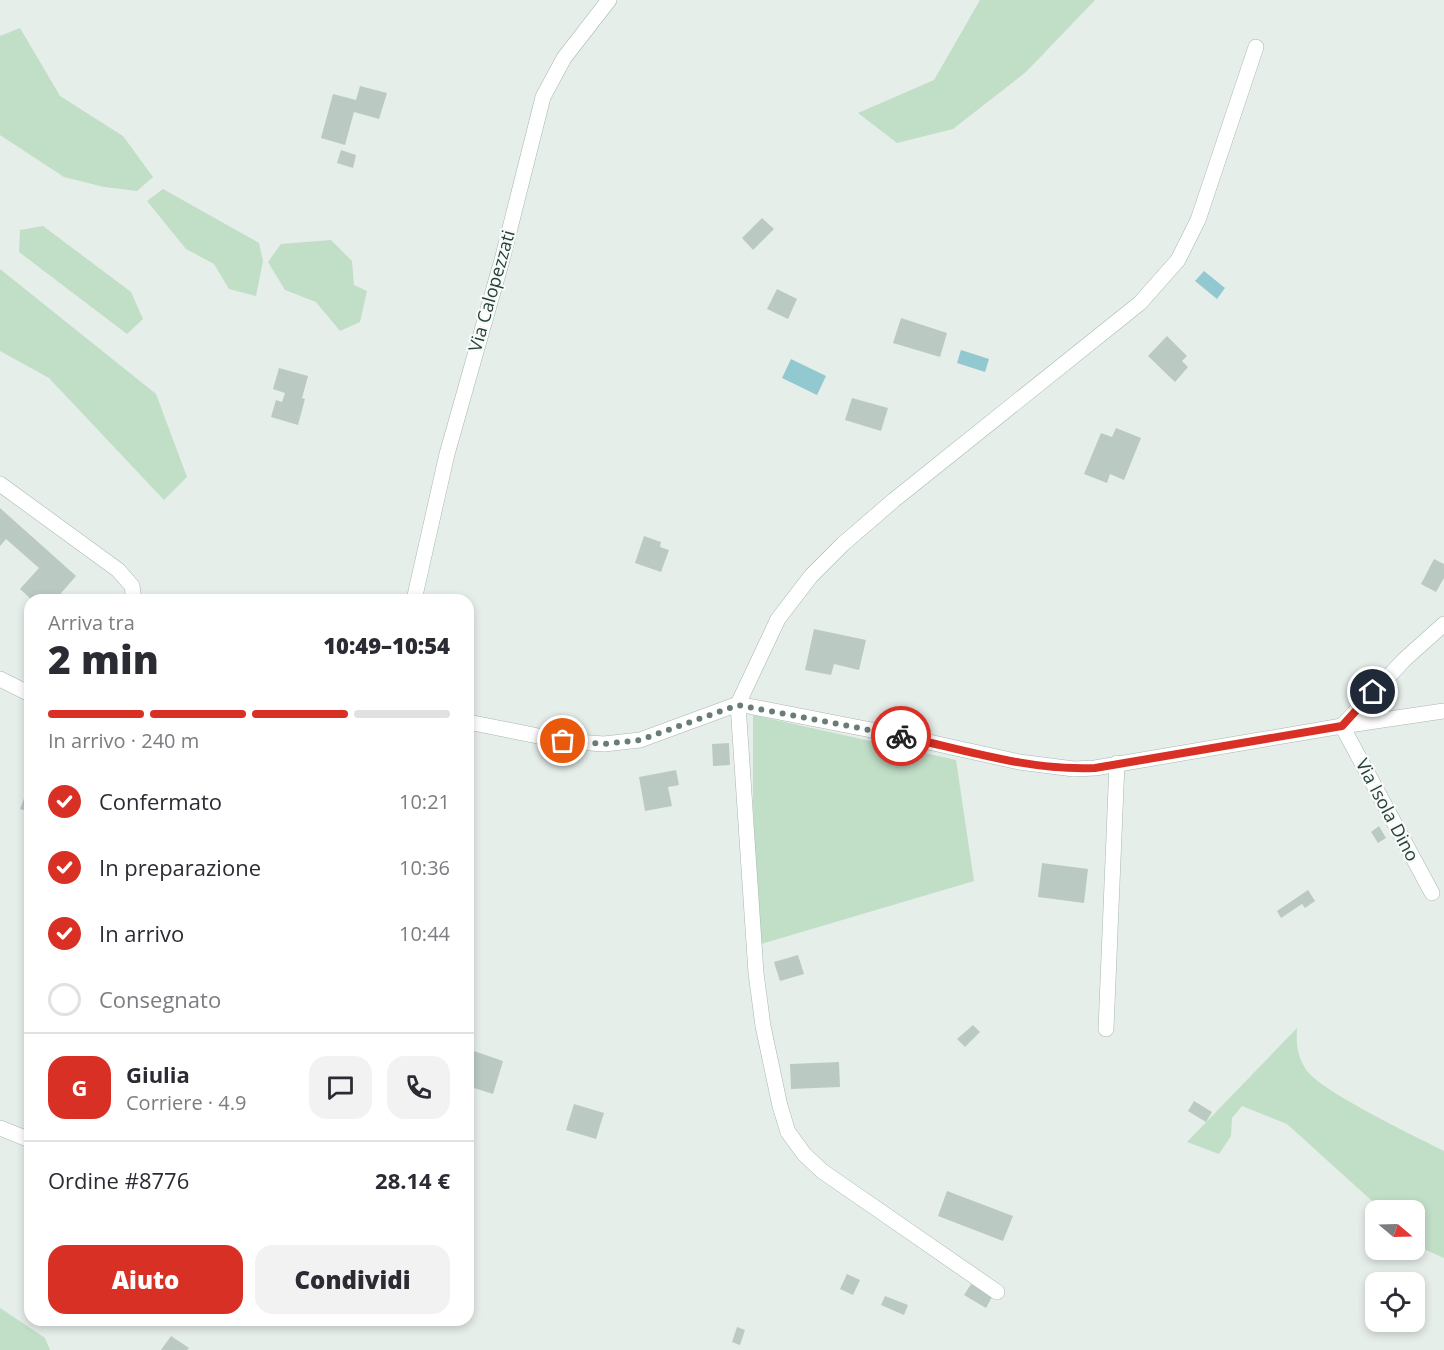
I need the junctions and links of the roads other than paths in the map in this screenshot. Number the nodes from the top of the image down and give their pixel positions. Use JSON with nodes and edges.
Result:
{"nodes":[{"id":1,"x":609,"y":0,"type":"edge"},
{"id":2,"x":1256,"y":47,"type":"dead end"},
{"id":3,"x":0,"y":484,"type":"edge"},
{"id":4,"x":133,"y":594,"type":"edge"},
{"id":5,"x":415,"y":594,"type":"edge"},
{"id":6,"x":1444,"y":624,"type":"edge"},
{"id":7,"x":0,"y":680,"type":"edge"},
{"id":8,"x":24,"y":691,"type":"edge"},
{"id":9,"x":738,"y":705,"type":"junction"},
{"id":10,"x":1444,"y":711,"type":"edge"},
{"id":11,"x":474,"y":723,"type":"edge"},
{"id":12,"x":1342,"y":726,"type":"junction"},
{"id":13,"x":1117,"y":763,"type":"junction"},
{"id":14,"x":1432,"y":893,"type":"dead end"},
{"id":15,"x":1106,"y":1029,"type":"dead end"},
{"id":16,"x":0,"y":1128,"type":"edge"},
{"id":17,"x":24,"y":1138,"type":"edge"},
{"id":18,"x":997,"y":1292,"type":"dead end"}],
"edges":[{"from":1,"to":5,"type":"street","name":"Via Calopezzati"},
{"from":2,"to":9,"type":"street"},
{"from":3,"to":4,"type":"street"},
{"from":6,"to":12,"type":"street"},
{"from":7,"to":8,"type":"street"},
{"from":9,"to":11,"type":"street"},
{"from":9,"to":13,"type":"street"},
{"from":9,"to":18,"type":"street"},
{"from":10,"to":12,"type":"street"},
{"from":12,"to":13,"type":"street"},
{"from":12,"to":14,"type":"street","name":"Via Isola Dino"},
{"from":13,"to":15,"type":"street"},
{"from":16,"to":17,"type":"street"}]}
